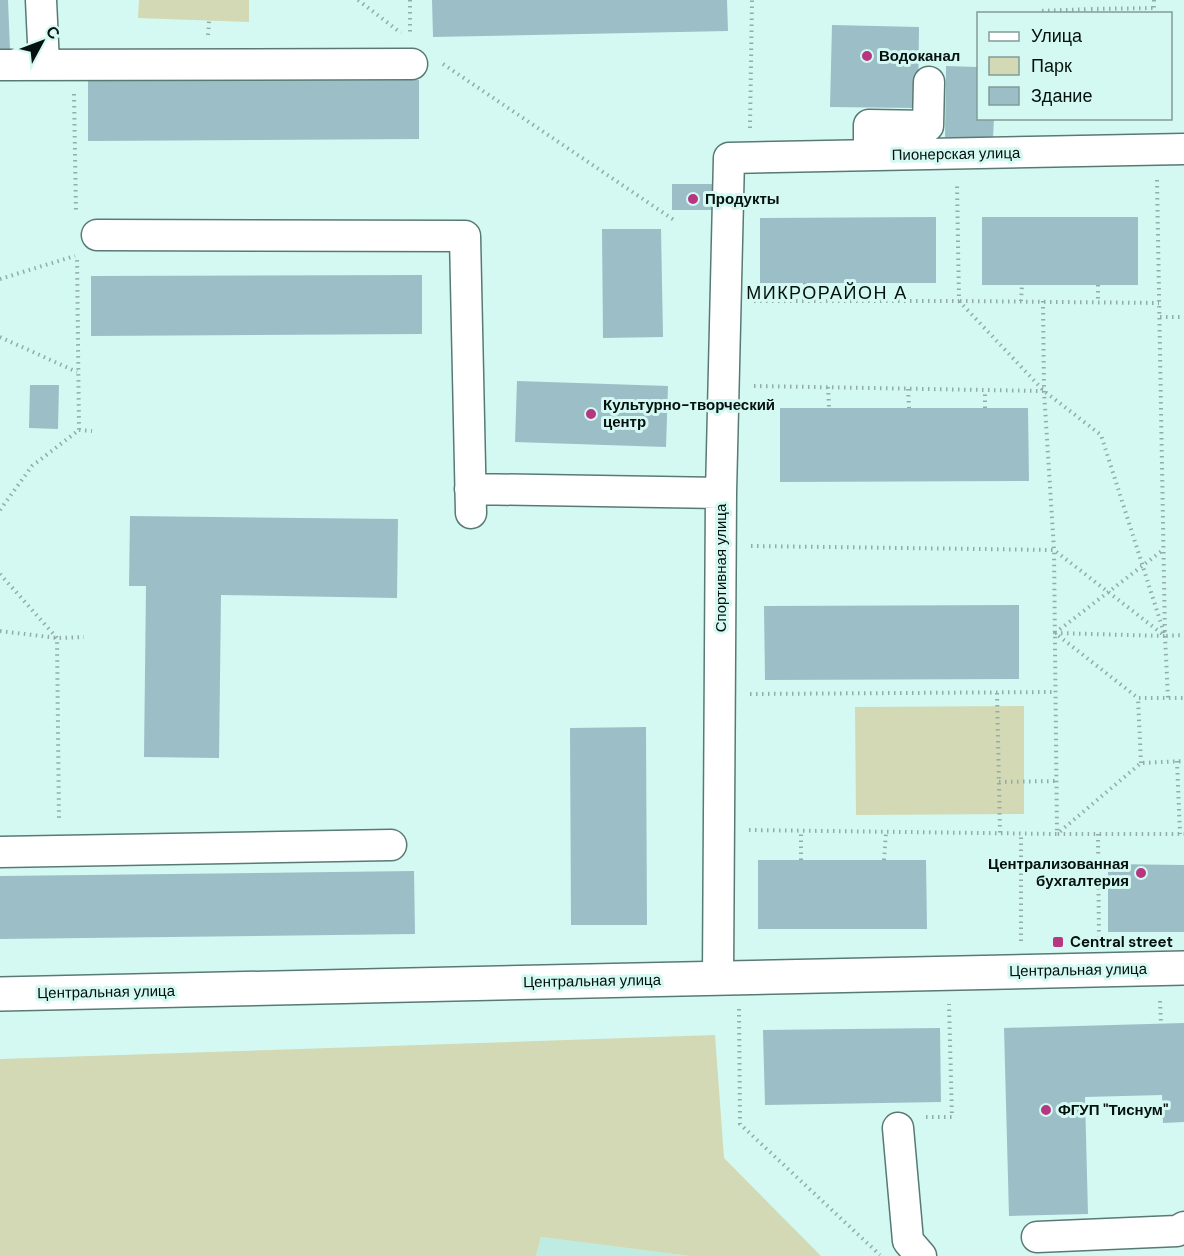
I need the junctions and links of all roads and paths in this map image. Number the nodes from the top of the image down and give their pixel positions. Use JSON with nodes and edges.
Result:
{"nodes":[{"id":1,"x":40,"y":0,"type":"edge"},
{"id":2,"x":358,"y":0,"type":"edge"},
{"id":3,"x":1154,"y":0,"type":"edge"},
{"id":4,"x":1090,"y":11,"type":"edge"},
{"id":5,"x":1154,"y":11,"type":"edge"},
{"id":6,"x":1039,"y":12,"type":"edge"},
{"id":7,"x":411,"y":52,"type":"joint"},
{"id":8,"x":441,"y":63,"type":"dead end"},
{"id":9,"x":44,"y":64,"type":"junction"},
{"id":10,"x":74,"y":64,"type":"junction"},
{"id":11,"x":0,"y":65,"type":"edge"},
{"id":12,"x":929,"y":82,"type":"dead end"},
{"id":13,"x":1170,"y":149,"type":"edge"},
{"id":14,"x":957,"y":154,"type":"junction"},
{"id":15,"x":869,"y":155,"type":"junction"},
{"id":16,"x":729,"y":158,"type":"joint"},
{"id":17,"x":674,"y":220,"type":"dead end"},
{"id":18,"x":87,"y":227,"type":"joint"},
{"id":19,"x":0,"y":279,"type":"edge"},
{"id":20,"x":805,"y":283,"type":"dead end"},
{"id":21,"x":898,"y":283,"type":"dead end"},
{"id":22,"x":1022,"y":285,"type":"dead end"},
{"id":23,"x":1098,"y":285,"type":"dead end"},
{"id":24,"x":806,"y":300,"type":"junction"},
{"id":25,"x":726,"y":301,"type":"junction"},
{"id":26,"x":897,"y":301,"type":"junction"},
{"id":27,"x":959,"y":301,"type":"junction"},
{"id":28,"x":1022,"y":302,"type":"junction"},
{"id":29,"x":1043,"y":302,"type":"junction"},
{"id":30,"x":1098,"y":302,"type":"junction"},
{"id":31,"x":1159,"y":303,"type":"junction"},
{"id":32,"x":1160,"y":317,"type":"junction"},
{"id":33,"x":1184,"y":317,"type":"edge"},
{"id":34,"x":0,"y":337,"type":"edge"},
{"id":35,"x":77,"y":372,"type":"junction"},
{"id":36,"x":746,"y":386,"type":"dead end"},
{"id":37,"x":828,"y":387,"type":"junction"},
{"id":38,"x":908,"y":389,"type":"junction"},
{"id":39,"x":986,"y":390,"type":"junction"},
{"id":40,"x":1044,"y":392,"type":"junction"},
{"id":41,"x":830,"y":407,"type":"dead end"},
{"id":42,"x":909,"y":408,"type":"dead end"},
{"id":43,"x":985,"y":408,"type":"dead end"},
{"id":44,"x":79,"y":430,"type":"junction"},
{"id":45,"x":92,"y":431,"type":"dead end"},
{"id":46,"x":721,"y":493,"type":"junction"},
{"id":47,"x":0,"y":510,"type":"edge"},
{"id":48,"x":721,"y":532,"type":"junction"},
{"id":49,"x":1054,"y":550,"type":"junction"},
{"id":50,"x":1163,"y":550,"type":"junction"},
{"id":51,"x":1142,"y":565,"type":"junction"},
{"id":52,"x":0,"y":574,"type":"edge"},
{"id":53,"x":1108,"y":592,"type":"junction"},
{"id":54,"x":0,"y":631,"type":"edge"},
{"id":55,"x":1055,"y":633,"type":"junction"},
{"id":56,"x":1184,"y":635,"type":"edge"},
{"id":57,"x":1165,"y":636,"type":"junction"},
{"id":58,"x":84,"y":637,"type":"dead end"},
{"id":59,"x":57,"y":638,"type":"junction"},
{"id":60,"x":1055,"y":692,"type":"junction"},
{"id":61,"x":997,"y":693,"type":"junction"},
{"id":62,"x":745,"y":694,"type":"dead end"},
{"id":63,"x":1138,"y":698,"type":"junction"},
{"id":64,"x":1168,"y":698,"type":"junction"},
{"id":65,"x":1184,"y":698,"type":"edge"},
{"id":66,"x":1177,"y":761,"type":"junction"},
{"id":67,"x":1184,"y":761,"type":"edge"},
{"id":68,"x":1141,"y":763,"type":"junction"},
{"id":69,"x":1056,"y":781,"type":"junction"},
{"id":70,"x":999,"y":782,"type":"junction"},
{"id":71,"x":743,"y":830,"type":"dead end"},
{"id":72,"x":801,"y":831,"type":"junction"},
{"id":73,"x":886,"y":832,"type":"junction"},
{"id":74,"x":1000,"y":833,"type":"junction"},
{"id":75,"x":1021,"y":834,"type":"junction"},
{"id":76,"x":1057,"y":834,"type":"junction"},
{"id":77,"x":1098,"y":834,"type":"junction"},
{"id":78,"x":1182,"y":834,"type":"edge"},
{"id":79,"x":392,"y":845,"type":"dead end"},
{"id":80,"x":59,"y":851,"type":"junction"},
{"id":81,"x":0,"y":852,"type":"edge"},
{"id":82,"x":884,"y":860,"type":"dead end"},
{"id":83,"x":801,"y":861,"type":"dead end"},
{"id":84,"x":1099,"y":941,"type":"dead end"},
{"id":85,"x":1184,"y":968,"type":"edge"},
{"id":86,"x":1020,"y":971,"type":"junction"},
{"id":87,"x":718,"y":978,"type":"junction"},
{"id":88,"x":0,"y":994,"type":"edge"},
{"id":89,"x":1160,"y":994,"type":"dead end"},
{"id":90,"x":949,"y":1000,"type":"dead end"},
{"id":91,"x":739,"y":1007,"type":"dead end"},
{"id":92,"x":1161,"y":1024,"type":"dead end"},
{"id":93,"x":897,"y":1128,"type":"joint"},
{"id":94,"x":1184,"y":1227,"type":"edge"},
{"id":95,"x":1036,"y":1237,"type":"dead end"},
{"id":96,"x":881,"y":1256,"type":"edge"},
{"id":97,"x":921,"y":1256,"type":"edge"}],
"edges":[{"from":1,"to":9,"type":"street"},
{"from":2,"to":7,"type":"path"},
{"from":3,"to":5,"type":"path"},
{"from":4,"to":5,"type":"path"},
{"from":4,"to":6,"type":"path"},
{"from":7,"to":10,"type":"street"},
{"from":8,"to":17,"type":"path"},
{"from":9,"to":10,"type":"street"},
{"from":9,"to":11,"type":"street"},
{"from":10,"to":18,"type":"path"},
{"from":12,"to":15,"type":"street"},
{"from":13,"to":14,"type":"street","name":"Пионерская улица"},
{"from":13,"to":31,"type":"path"},
{"from":14,"to":15,"type":"street","name":"Пионерская улица"},
{"from":14,"to":27,"type":"path"},
{"from":15,"to":16,"type":"street","name":"Пионерская улица"},
{"from":16,"to":25,"type":"street","name":"Спортивная улица"},
{"from":18,"to":46,"type":"street"},
{"from":19,"to":35,"type":"path"},
{"from":20,"to":24,"type":"path"},
{"from":21,"to":26,"type":"path"},
{"from":22,"to":28,"type":"path"},
{"from":23,"to":30,"type":"path"},
{"from":24,"to":25,"type":"path"},
{"from":24,"to":26,"type":"path"},
{"from":25,"to":46,"type":"street","name":"Спортивная улица"},
{"from":26,"to":27,"type":"path"},
{"from":27,"to":28,"type":"path"},
{"from":27,"to":40,"type":"path"},
{"from":28,"to":29,"type":"path"},
{"from":29,"to":30,"type":"path"},
{"from":29,"to":40,"type":"path"},
{"from":30,"to":31,"type":"path"},
{"from":31,"to":32,"type":"path"},
{"from":32,"to":33,"type":"path"},
{"from":32,"to":50,"type":"path"},
{"from":34,"to":35,"type":"path"},
{"from":35,"to":44,"type":"path"},
{"from":36,"to":37,"type":"path"},
{"from":37,"to":38,"type":"path"},
{"from":37,"to":41,"type":"path"},
{"from":38,"to":39,"type":"path"},
{"from":38,"to":42,"type":"path"},
{"from":39,"to":40,"type":"path"},
{"from":39,"to":43,"type":"path"},
{"from":40,"to":49,"type":"path"},
{"from":40,"to":51,"type":"path"},
{"from":44,"to":45,"type":"path"},
{"from":44,"to":47,"type":"path"},
{"from":46,"to":48,"type":"street","name":"Спортивная улица"},
{"from":48,"to":49,"type":"path"},
{"from":48,"to":87,"type":"street","name":"Спортивная улица"},
{"from":49,"to":53,"type":"path"},
{"from":49,"to":55,"type":"path"},
{"from":50,"to":51,"type":"path"},
{"from":50,"to":57,"type":"path"},
{"from":51,"to":53,"type":"path"},
{"from":51,"to":57,"type":"path"},
{"from":52,"to":59,"type":"path"},
{"from":53,"to":55,"type":"path"},
{"from":53,"to":57,"type":"path"},
{"from":54,"to":59,"type":"path"},
{"from":55,"to":57,"type":"path"},
{"from":55,"to":60,"type":"path"},
{"from":55,"to":63,"type":"path"},
{"from":56,"to":57,"type":"path"},
{"from":57,"to":64,"type":"path"},
{"from":58,"to":59,"type":"path"},
{"from":59,"to":80,"type":"path"},
{"from":60,"to":61,"type":"path"},
{"from":60,"to":69,"type":"path"},
{"from":61,"to":62,"type":"path"},
{"from":61,"to":70,"type":"path"},
{"from":63,"to":64,"type":"path"},
{"from":63,"to":68,"type":"path"},
{"from":64,"to":65,"type":"path"},
{"from":66,"to":67,"type":"path"},
{"from":66,"to":68,"type":"path"},
{"from":66,"to":78,"type":"path"},
{"from":68,"to":76,"type":"path"},
{"from":69,"to":70,"type":"path"},
{"from":69,"to":76,"type":"path"},
{"from":70,"to":74,"type":"path"},
{"from":71,"to":72,"type":"path"},
{"from":72,"to":73,"type":"path"},
{"from":72,"to":83,"type":"path"},
{"from":73,"to":74,"type":"path"},
{"from":73,"to":82,"type":"path"},
{"from":74,"to":75,"type":"path"},
{"from":75,"to":76,"type":"path"},
{"from":75,"to":86,"type":"path"},
{"from":76,"to":77,"type":"path"},
{"from":77,"to":78,"type":"path"},
{"from":77,"to":84,"type":"path"},
{"from":79,"to":80,"type":"street"},
{"from":80,"to":81,"type":"street"},
{"from":85,"to":86,"type":"main road","name":"Центральная улица"},
{"from":86,"to":87,"type":"main road","name":"Центральная улица"},
{"from":87,"to":88,"type":"main road","name":"Центральная улица"},
{"from":89,"to":92,"type":"path"},
{"from":90,"to":93,"type":"path"},
{"from":91,"to":96,"type":"path"},
{"from":93,"to":97,"type":"street"},
{"from":94,"to":95,"type":"street"}]}
